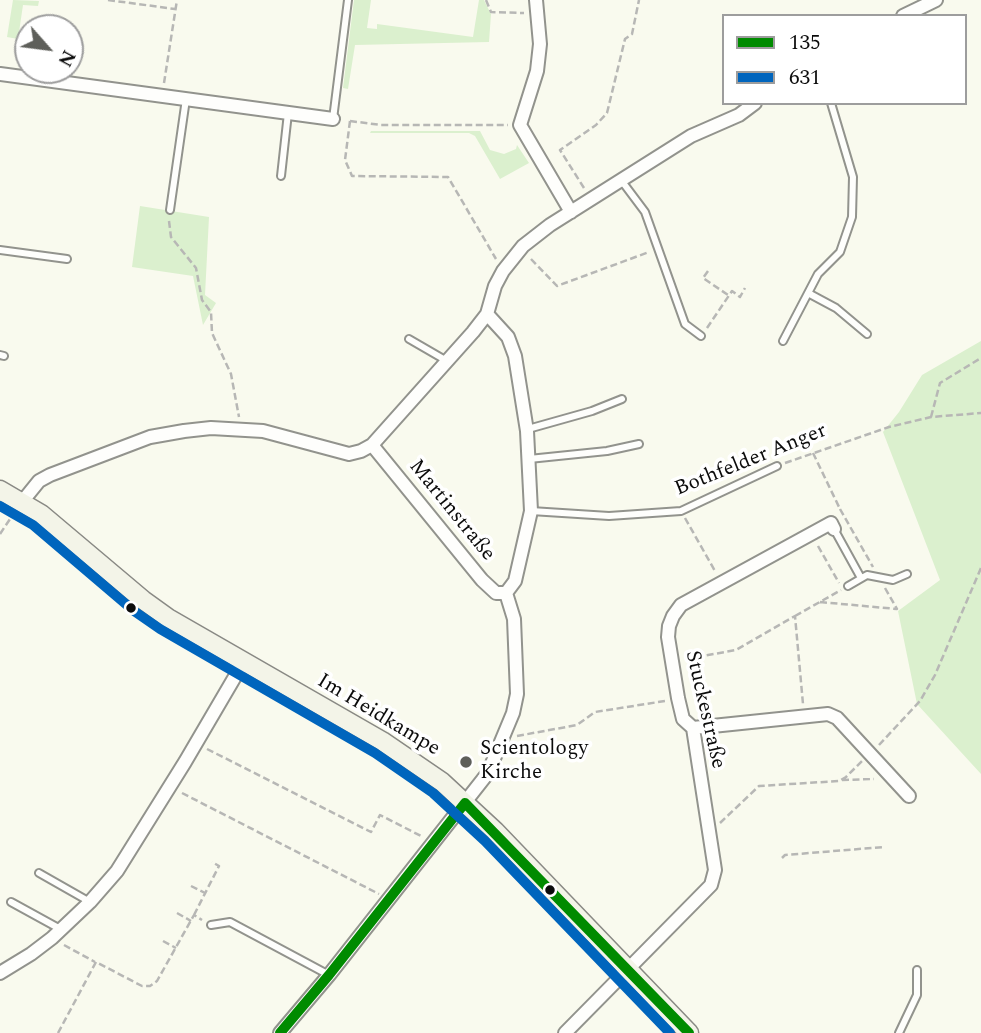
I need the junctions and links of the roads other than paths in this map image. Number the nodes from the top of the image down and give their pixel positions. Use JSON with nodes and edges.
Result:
{"nodes":[{"id":1,"x":348,"y":0,"type":"edge"},
{"id":2,"x":536,"y":0,"type":"edge"},
{"id":3,"x":936,"y":0,"type":"edge"},
{"id":4,"x":907,"y":14,"type":"edge"},
{"id":5,"x":0,"y":74,"type":"edge"},
{"id":6,"x":186,"y":99,"type":"junction"},
{"id":7,"x":752,"y":105,"type":"edge"},
{"id":8,"x":832,"y":105,"type":"edge"},
{"id":9,"x":288,"y":113,"type":"junction"},
{"id":10,"x":333,"y":119,"type":"joint"},
{"id":11,"x":281,"y":176,"type":"dead end"},
{"id":12,"x":621,"y":180,"type":"junction"},
{"id":13,"x":170,"y":210,"type":"road end"},
{"id":14,"x":571,"y":212,"type":"junction"},
{"id":15,"x":0,"y":250,"type":"edge"},
{"id":16,"x":67,"y":259,"type":"dead end"},
{"id":17,"x":808,"y":293,"type":"junction"},
{"id":18,"x":487,"y":314,"type":"junction"},
{"id":19,"x":867,"y":334,"type":"dead end"},
{"id":20,"x":701,"y":336,"type":"road end"},
{"id":21,"x":409,"y":339,"type":"dead end"},
{"id":22,"x":783,"y":341,"type":"dead end"},
{"id":23,"x":447,"y":361,"type":"junction"},
{"id":24,"x":622,"y":398,"type":"dead end"},
{"id":25,"x":527,"y":429,"type":"junction"},
{"id":26,"x":639,"y":444,"type":"dead end"},
{"id":27,"x":372,"y":445,"type":"junction"},
{"id":28,"x":528,"y":459,"type":"junction"},
{"id":29,"x":777,"y":466,"type":"road end"},
{"id":30,"x":0,"y":491,"type":"edge"},
{"id":31,"x":22,"y":502,"type":"junction"},
{"id":32,"x":531,"y":511,"type":"junction"},
{"id":33,"x":833,"y":526,"type":"joint"},
{"id":34,"x":907,"y":574,"type":"dead end"},
{"id":35,"x":862,"y":578,"type":"junction"},
{"id":36,"x":845,"y":587,"type":"road end"},
{"id":37,"x":506,"y":593,"type":"junction"},
{"id":38,"x":243,"y":663,"type":"junction"},
{"id":39,"x":692,"y":728,"type":"junction"},
{"id":40,"x":909,"y":796,"type":"dead end"},
{"id":41,"x":465,"y":803,"type":"junction"},
{"id":42,"x":38,"y":873,"type":"dead end"},
{"id":43,"x":11,"y":902,"type":"dead end"},
{"id":44,"x":90,"y":902,"type":"junction"},
{"id":45,"x":211,"y":925,"type":"road end"},
{"id":46,"x":57,"y":934,"type":"junction"},
{"id":47,"x":628,"y":970,"type":"junction"},
{"id":48,"x":917,"y":970,"type":"dead end"},
{"id":49,"x":0,"y":973,"type":"edge"},
{"id":50,"x":330,"y":975,"type":"junction"},
{"id":51,"x":280,"y":1033,"type":"edge"},
{"id":52,"x":565,"y":1033,"type":"edge"},
{"id":53,"x":689,"y":1033,"type":"edge"},
{"id":54,"x":900,"y":1033,"type":"edge"}],
"edges":[{"from":1,"to":10,"type":"lane"},
{"from":2,"to":14,"type":"street"},
{"from":3,"to":4,"type":"street"},
{"from":5,"to":6,"type":"street"},
{"from":6,"to":9,"type":"street"},
{"from":6,"to":13,"type":"lane"},
{"from":7,"to":12,"type":"street"},
{"from":8,"to":17,"type":"lane"},
{"from":9,"to":10,"type":"street"},
{"from":9,"to":11,"type":"lane"},
{"from":12,"to":14,"type":"street"},
{"from":12,"to":20,"type":"lane"},
{"from":14,"to":18,"type":"street"},
{"from":15,"to":16,"type":"lane"},
{"from":17,"to":19,"type":"lane"},
{"from":17,"to":22,"type":"lane"},
{"from":18,"to":23,"type":"street"},
{"from":18,"to":25,"type":"street"},
{"from":21,"to":23,"type":"lane"},
{"from":23,"to":27,"type":"street"},
{"from":24,"to":25,"type":"lane"},
{"from":25,"to":28,"type":"street"},
{"from":26,"to":28,"type":"lane"},
{"from":27,"to":31,"type":"street"},
{"from":27,"to":37,"type":"street","name":"Martinstraße"},
{"from":28,"to":32,"type":"street"},
{"from":29,"to":32,"type":"lane","name":"Bothfelder Anger"},
{"from":30,"to":31,"type":"street","name":"Im Heidkampe"},
{"from":31,"to":38,"type":"street","name":"Im Heidkampe"},
{"from":32,"to":37,"type":"street"},
{"from":33,"to":35,"type":"lane"},
{"from":33,"to":39,"type":"street","name":"Stuckestraße"},
{"from":34,"to":35,"type":"lane"},
{"from":35,"to":36,"type":"lane"},
{"from":37,"to":41,"type":"street"},
{"from":38,"to":41,"type":"street","name":"Im Heidkampe"},
{"from":38,"to":44,"type":"street"},
{"from":39,"to":40,"type":"street"},
{"from":39,"to":47,"type":"street","name":"Stuckestraße"},
{"from":41,"to":47,"type":"street","name":"Im Heidkampe"},
{"from":41,"to":50,"type":"street"},
{"from":42,"to":44,"type":"lane"},
{"from":43,"to":46,"type":"lane"},
{"from":44,"to":46,"type":"street"},
{"from":45,"to":50,"type":"lane"},
{"from":46,"to":49,"type":"street"},
{"from":47,"to":52,"type":"street","name":"Stuckestraße"},
{"from":47,"to":53,"type":"street","name":"Im Heidkampe"},
{"from":48,"to":54,"type":"lane"},
{"from":50,"to":51,"type":"street"}]}
